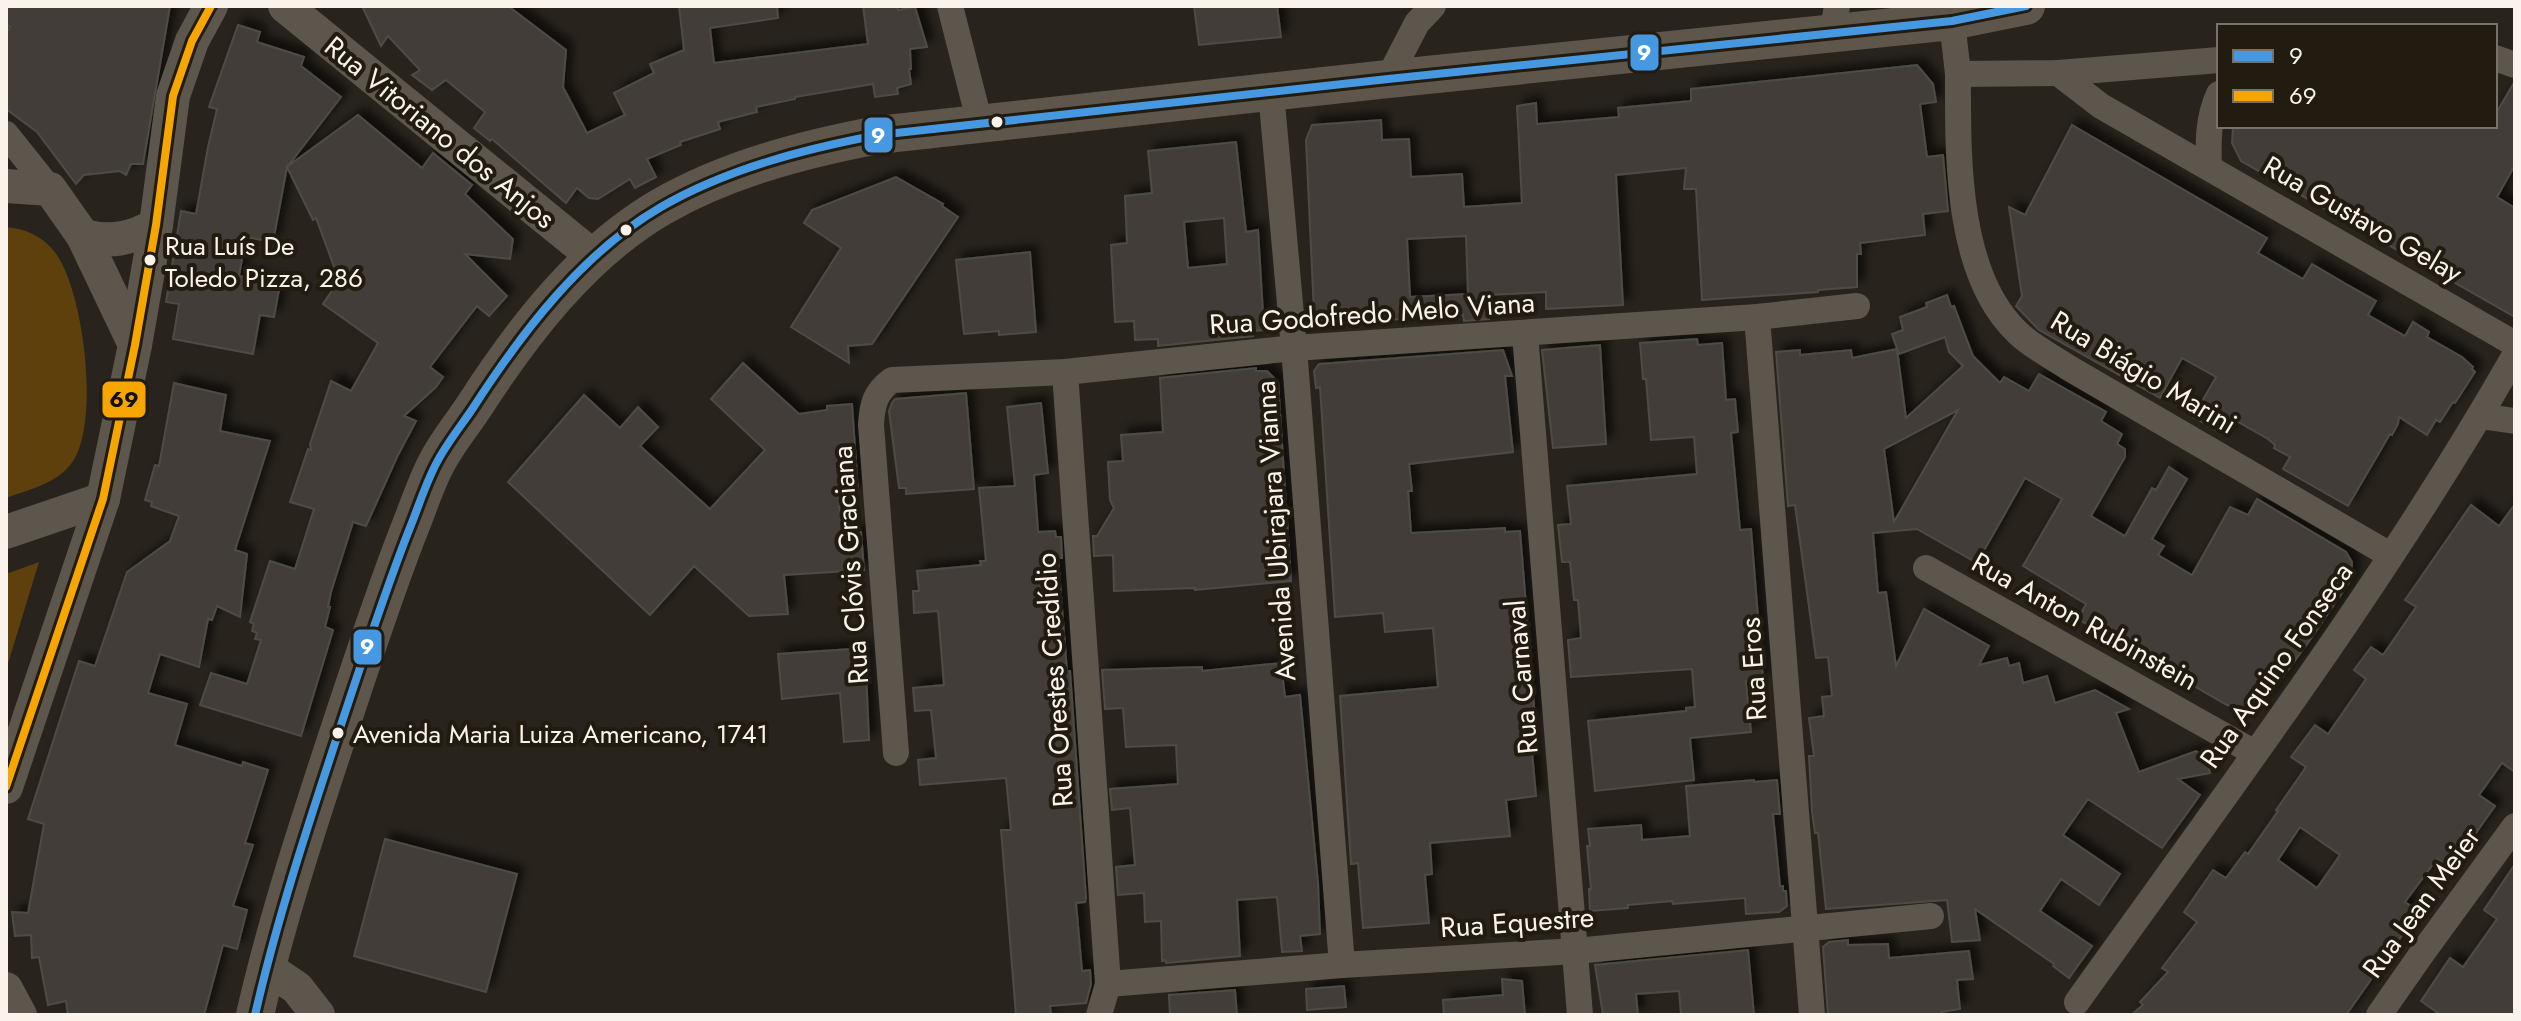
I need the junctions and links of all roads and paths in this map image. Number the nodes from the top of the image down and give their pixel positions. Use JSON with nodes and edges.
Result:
{"nodes":[{"id":1,"x":211,"y":6,"type":"edge"},
{"id":2,"x":285,"y":6,"type":"edge"},
{"id":3,"x":950,"y":6,"type":"edge"},
{"id":4,"x":1433,"y":6,"type":"edge"},
{"id":5,"x":2026,"y":6,"type":"edge"},
{"id":6,"x":1834,"y":20,"type":"edge"},
{"id":7,"x":1952,"y":21,"type":"junction"},
{"id":8,"x":2217,"y":60,"type":"edge"},
{"id":9,"x":2058,"y":73,"type":"junction"},
{"id":10,"x":1958,"y":74,"type":"junction"},
{"id":11,"x":1388,"y":79,"type":"junction"},
{"id":12,"x":1271,"y":92,"type":"junction"},
{"id":13,"x":2217,"y":98,"type":"edge"},
{"id":14,"x":980,"y":124,"type":"junction"},
{"id":15,"x":6,"y":134,"type":"edge"},
{"id":16,"x":2209,"y":167,"type":"junction"},
{"id":17,"x":6,"y":186,"type":"edge"},
{"id":18,"x":50,"y":189,"type":"junction"},
{"id":19,"x":156,"y":225,"type":"junction"},
{"id":20,"x":83,"y":236,"type":"junction"},
{"id":21,"x":595,"y":258,"type":"junction"},
{"id":22,"x":1857,"y":306,"type":"dead end"},
{"id":23,"x":1757,"y":317,"type":"junction"},
{"id":24,"x":1525,"y":334,"type":"junction"},
{"id":25,"x":2515,"y":344,"type":"edge"},
{"id":26,"x":135,"y":345,"type":"junction"},
{"id":27,"x":1294,"y":348,"type":"junction"},
{"id":28,"x":2515,"y":355,"type":"edge"},
{"id":29,"x":1065,"y":372,"type":"junction"},
{"id":30,"x":892,"y":380,"type":"joint"},
{"id":31,"x":2480,"y":416,"type":"junction"},
{"id":32,"x":2515,"y":421,"type":"edge"},
{"id":33,"x":103,"y":499,"type":"junction"},
{"id":34,"x":6,"y":532,"type":"edge"},
{"id":35,"x":2390,"y":555,"type":"junction"},
{"id":36,"x":1926,"y":568,"type":"dead end"},
{"id":37,"x":896,"y":753,"type":"dead end"},
{"id":38,"x":2255,"y":753,"type":"junction"},
{"id":39,"x":6,"y":787,"type":"edge"},
{"id":40,"x":2515,"y":826,"type":"edge"},
{"id":41,"x":1931,"y":916,"type":"dead end"},
{"id":42,"x":1805,"y":927,"type":"junction"},
{"id":43,"x":1576,"y":951,"type":"junction"},
{"id":44,"x":1342,"y":965,"type":"junction"},
{"id":45,"x":266,"y":967,"type":"junction"},
{"id":46,"x":1108,"y":984,"type":"junction"},
{"id":47,"x":6,"y":989,"type":"edge"},
{"id":48,"x":2077,"y":1002,"type":"dead end"},
{"id":49,"x":20,"y":1015,"type":"edge"},
{"id":50,"x":255,"y":1015,"type":"edge"},
{"id":51,"x":318,"y":1015,"type":"edge"},
{"id":52,"x":1099,"y":1015,"type":"edge"},
{"id":53,"x":1580,"y":1015,"type":"edge"},
{"id":54,"x":1812,"y":1015,"type":"edge"},
{"id":55,"x":2379,"y":1015,"type":"edge"}],
"edges":[{"from":1,"to":19,"type":"street"},
{"from":2,"to":21,"type":"street","name":"Rua Vitoriano dos Anjos"},
{"from":3,"to":14,"type":"street"},
{"from":4,"to":11,"type":"street"},
{"from":5,"to":7,"type":"main road"},
{"from":6,"to":7,"type":"main road"},
{"from":6,"to":11,"type":"main road"},
{"from":7,"to":10,"type":"street","name":"Rua Biágio Marini"},
{"from":8,"to":9,"type":"street"},
{"from":9,"to":10,"type":"street"},
{"from":9,"to":16,"type":"street","name":"Rua Gustavo Gelay"},
{"from":10,"to":35,"type":"street","name":"Rua Biágio Marini"},
{"from":11,"to":12,"type":"main road"},
{"from":12,"to":14,"type":"main road"},
{"from":12,"to":27,"type":"street","name":"Avenida Ubirajara Vianna"},
{"from":13,"to":16,"type":"street"},
{"from":14,"to":21,"type":"main road"},
{"from":15,"to":18,"type":"street"},
{"from":16,"to":25,"type":"street","name":"Rua Gustavo Gelay"},
{"from":17,"to":18,"type":"street"},
{"from":18,"to":20,"type":"street"},
{"from":19,"to":20,"type":"street"},
{"from":19,"to":26,"type":"street"},
{"from":20,"to":26,"type":"street"},
{"from":21,"to":45,"type":"main road"},
{"from":22,"to":23,"type":"street","name":"Rua Godofredo Melo Viana"},
{"from":23,"to":24,"type":"street","name":"Rua Godofredo Melo Viana"},
{"from":23,"to":42,"type":"street","name":"Rua Eros"},
{"from":24,"to":27,"type":"street","name":"Rua Godofredo Melo Viana"},
{"from":24,"to":43,"type":"street","name":"Rua Carnaval"},
{"from":26,"to":33,"type":"street"},
{"from":27,"to":29,"type":"street","name":"Rua Godofredo Melo Viana"},
{"from":27,"to":44,"type":"street","name":"Avenida Ubirajara Vianna"},
{"from":28,"to":31,"type":"street","name":"Rua Aquino Fonseca"},
{"from":29,"to":30,"type":"street","name":"Rua Godofredo Melo Viana"},
{"from":29,"to":46,"type":"street","name":"Rua Orestes Credídio"},
{"from":30,"to":37,"type":"street","name":"Rua Clóvis Graciana"},
{"from":31,"to":32,"type":"street"},
{"from":31,"to":35,"type":"street","name":"Rua Aquino Fonseca"},
{"from":33,"to":34,"type":"street"},
{"from":33,"to":39,"type":"street"},
{"from":35,"to":38,"type":"street","name":"Rua Aquino Fonseca"},
{"from":36,"to":38,"type":"street","name":"Rua Anton Rubinstein"},
{"from":38,"to":48,"type":"street","name":"Rua Aquino Fonseca"},
{"from":40,"to":55,"type":"street","name":"Rua Jean Meier"},
{"from":41,"to":42,"type":"street","name":"Rua Equestre"},
{"from":42,"to":43,"type":"street","name":"Rua Equestre"},
{"from":42,"to":54,"type":"street","name":"Rua Eros"},
{"from":43,"to":44,"type":"street","name":"Rua Equestre"},
{"from":43,"to":53,"type":"street","name":"Rua Carnaval"},
{"from":44,"to":46,"type":"street","name":"Rua Equestre"},
{"from":45,"to":50,"type":"main road"},
{"from":45,"to":51,"type":"street"},
{"from":46,"to":52,"type":"street"},
{"from":47,"to":49,"type":"street"}]}
